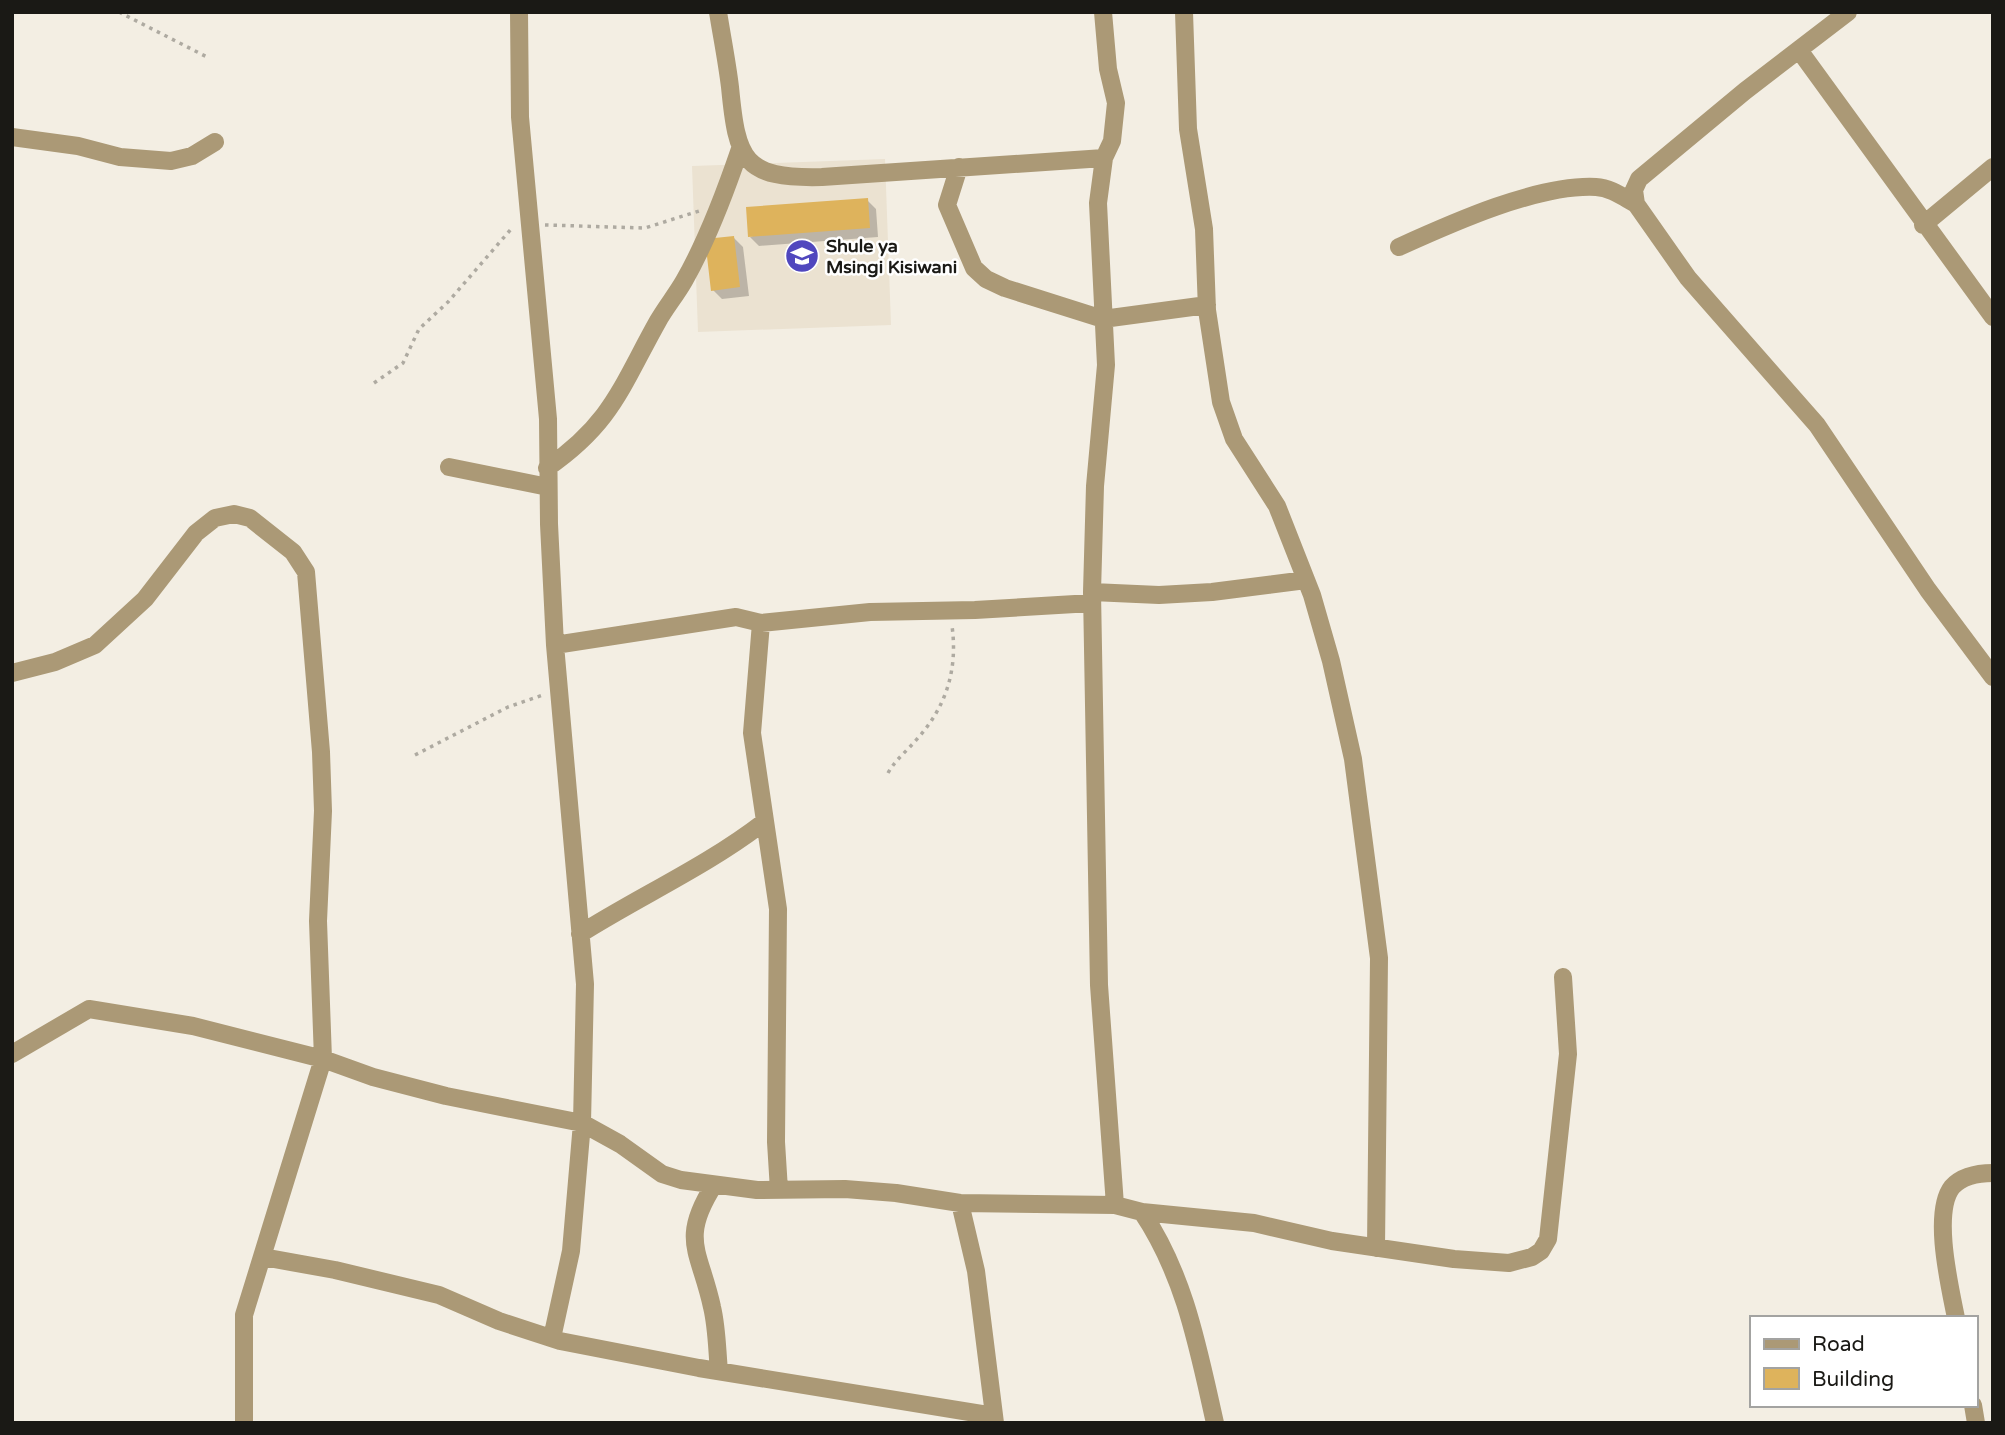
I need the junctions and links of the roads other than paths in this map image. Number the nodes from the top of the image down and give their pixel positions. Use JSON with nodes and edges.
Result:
{"nodes":[{"id":1,"x":519,"y":12,"type":"edge"},
{"id":2,"x":718,"y":12,"type":"edge"},
{"id":3,"x":1103,"y":12,"type":"edge"},
{"id":4,"x":1184,"y":12,"type":"edge"},
{"id":5,"x":1848,"y":12,"type":"edge"},
{"id":6,"x":1799,"y":50,"type":"junction"},
{"id":7,"x":12,"y":137,"type":"edge"},
{"id":8,"x":215,"y":142,"type":"dead end"},
{"id":9,"x":740,"y":149,"type":"junction"},
{"id":10,"x":1104,"y":158,"type":"junction"},
{"id":11,"x":959,"y":167,"type":"junction"},
{"id":12,"x":1993,"y":167,"type":"edge"},
{"id":13,"x":1636,"y":204,"type":"junction"},
{"id":14,"x":1923,"y":225,"type":"junction"},
{"id":15,"x":1399,"y":247,"type":"dead end"},
{"id":16,"x":1207,"y":305,"type":"junction"},
{"id":17,"x":1993,"y":317,"type":"edge"},
{"id":18,"x":1102,"y":319,"type":"junction"},
{"id":19,"x":449,"y":467,"type":"dead end"},
{"id":20,"x":547,"y":468,"type":"junction"},
{"id":21,"x":548,"y":487,"type":"junction"},
{"id":22,"x":1306,"y":580,"type":"junction"},
{"id":23,"x":1092,"y":598,"type":"junction"},
{"id":24,"x":761,"y":623,"type":"junction"},
{"id":25,"x":555,"y":645,"type":"junction"},
{"id":26,"x":12,"y":673,"type":"edge"},
{"id":27,"x":1993,"y":677,"type":"edge"},
{"id":28,"x":764,"y":822,"type":"junction"},
{"id":29,"x":580,"y":934,"type":"junction"},
{"id":30,"x":1563,"y":977,"type":"dead end"},
{"id":31,"x":12,"y":1054,"type":"edge"},
{"id":32,"x":323,"y":1059,"type":"junction"},
{"id":33,"x":582,"y":1123,"type":"junction"},
{"id":34,"x":1993,"y":1173,"type":"edge"},
{"id":35,"x":714,"y":1185,"type":"junction"},
{"id":36,"x":779,"y":1190,"type":"junction"},
{"id":37,"x":960,"y":1203,"type":"junction"},
{"id":38,"x":1115,"y":1205,"type":"junction"},
{"id":39,"x":1142,"y":1212,"type":"junction"},
{"id":40,"x":1376,"y":1248,"type":"junction"},
{"id":41,"x":263,"y":1256,"type":"junction"},
{"id":42,"x":1956,"y":1316,"type":"edge"},
{"id":43,"x":552,"y":1338,"type":"junction"},
{"id":44,"x":719,"y":1371,"type":"junction"},
{"id":45,"x":995,"y":1419,"type":"edge"},
{"id":46,"x":244,"y":1423,"type":"edge"},
{"id":47,"x":1215,"y":1423,"type":"edge"}],
"edges":[{"from":1,"to":20,"type":"street"},
{"from":2,"to":9,"type":"street"},
{"from":3,"to":10,"type":"street"},
{"from":4,"to":16,"type":"street"},
{"from":5,"to":6,"type":"street"},
{"from":6,"to":13,"type":"street"},
{"from":6,"to":14,"type":"street"},
{"from":7,"to":8,"type":"street"},
{"from":9,"to":11,"type":"street"},
{"from":9,"to":20,"type":"street"},
{"from":10,"to":11,"type":"street"},
{"from":10,"to":18,"type":"street"},
{"from":11,"to":18,"type":"street"},
{"from":12,"to":14,"type":"street"},
{"from":13,"to":15,"type":"street"},
{"from":13,"to":27,"type":"street"},
{"from":14,"to":17,"type":"street"},
{"from":16,"to":18,"type":"street"},
{"from":16,"to":22,"type":"street"},
{"from":18,"to":23,"type":"street"},
{"from":19,"to":21,"type":"street"},
{"from":20,"to":21,"type":"street"},
{"from":21,"to":25,"type":"street"},
{"from":22,"to":23,"type":"street"},
{"from":22,"to":40,"type":"street"},
{"from":23,"to":24,"type":"street"},
{"from":23,"to":38,"type":"street"},
{"from":24,"to":25,"type":"street"},
{"from":24,"to":28,"type":"street"},
{"from":25,"to":29,"type":"street"},
{"from":26,"to":32,"type":"street"},
{"from":28,"to":29,"type":"street"},
{"from":28,"to":36,"type":"street"},
{"from":29,"to":33,"type":"street"},
{"from":30,"to":40,"type":"street"},
{"from":31,"to":32,"type":"street"},
{"from":32,"to":33,"type":"street"},
{"from":32,"to":41,"type":"street"},
{"from":33,"to":35,"type":"street"},
{"from":33,"to":43,"type":"street"},
{"from":34,"to":42,"type":"street"},
{"from":35,"to":36,"type":"street"},
{"from":35,"to":44,"type":"street"},
{"from":36,"to":37,"type":"street"},
{"from":37,"to":38,"type":"street"},
{"from":37,"to":45,"type":"street"},
{"from":38,"to":39,"type":"street"},
{"from":39,"to":40,"type":"street"},
{"from":39,"to":47,"type":"street"},
{"from":41,"to":43,"type":"street"},
{"from":41,"to":46,"type":"street"},
{"from":43,"to":44,"type":"street"},
{"from":44,"to":45,"type":"street"}]}
